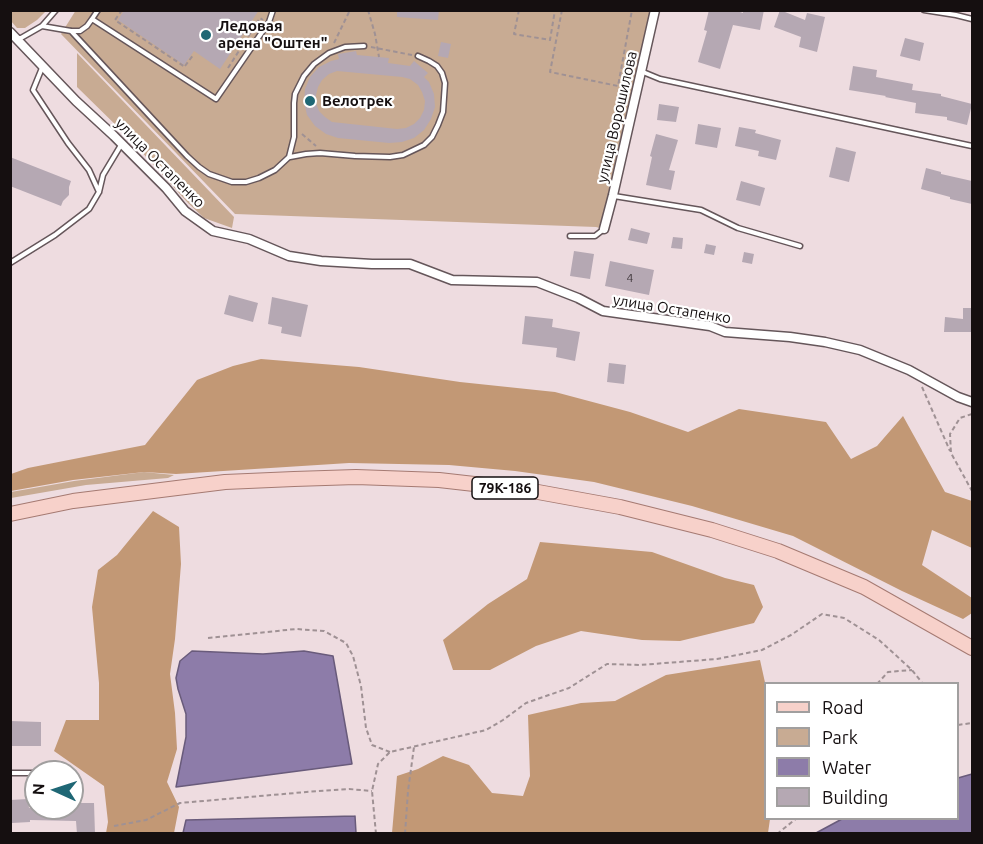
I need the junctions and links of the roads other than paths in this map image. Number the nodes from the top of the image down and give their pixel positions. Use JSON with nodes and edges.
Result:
{"nodes":[{"id":1,"x":56,"y":10,"type":"edge"},
{"id":2,"x":98,"y":10,"type":"edge"},
{"id":3,"x":267,"y":10,"type":"edge"},
{"id":4,"x":655,"y":10,"type":"edge"},
{"id":5,"x":924,"y":10,"type":"edge"},
{"id":6,"x":273,"y":12,"type":"edge"},
{"id":7,"x":92,"y":19,"type":"junction"},
{"id":8,"x":972,"y":19,"type":"edge"},
{"id":9,"x":42,"y":26,"type":"junction"},
{"id":10,"x":71,"y":32,"type":"junction"},
{"id":11,"x":13,"y":35,"type":"edge"},
{"id":12,"x":364,"y":46,"type":"road end"},
{"id":13,"x":418,"y":56,"type":"road end"},
{"id":14,"x":42,"y":66,"type":"junction"},
{"id":15,"x":641,"y":71,"type":"junction"},
{"id":16,"x":122,"y":144,"type":"junction"},
{"id":17,"x":972,"y":146,"type":"edge"},
{"id":18,"x":289,"y":157,"type":"junction"},
{"id":19,"x":99,"y":192,"type":"junction"},
{"id":20,"x":613,"y":195,"type":"junction"},
{"id":21,"x":604,"y":229,"type":"joint"},
{"id":22,"x":570,"y":236,"type":"dead end"},
{"id":23,"x":800,"y":246,"type":"dead end"},
{"id":24,"x":10,"y":263,"type":"edge"},
{"id":25,"x":972,"y":402,"type":"edge"},
{"id":26,"x":73,"y":501,"type":"junction"},
{"id":27,"x":10,"y":505,"type":"edge"},
{"id":28,"x":10,"y":514,"type":"edge"},
{"id":29,"x":10,"y":521,"type":"edge"},
{"id":30,"x":972,"y":648,"type":"edge"}],
"edges":[{"from":1,"to":9,"type":"lane"},
{"from":2,"to":7,"type":"lane"},
{"from":3,"to":6,"type":"lane"},
{"from":4,"to":15,"type":"street","name":"улица Ворошилова"},
{"from":5,"to":8,"type":"lane"},
{"from":6,"to":7,"type":"lane"},
{"from":7,"to":10,"type":"lane"},
{"from":9,"to":10,"type":"lane"},
{"from":9,"to":11,"type":"lane"},
{"from":10,"to":18,"type":"lane"},
{"from":11,"to":14,"type":"street","name":"улица Остапенко"},
{"from":12,"to":18,"type":"lane"},
{"from":13,"to":18,"type":"lane"},
{"from":14,"to":16,"type":"street","name":"улица Остапенко"},
{"from":14,"to":19,"type":"lane"},
{"from":15,"to":17,"type":"lane"},
{"from":15,"to":20,"type":"street","name":"улица Ворошилова"},
{"from":16,"to":19,"type":"lane"},
{"from":16,"to":25,"type":"street","name":"улица Остапенко"},
{"from":19,"to":24,"type":"lane"},
{"from":20,"to":21,"type":"street","name":"улица Ворошилова"},
{"from":20,"to":23,"type":"lane"},
{"from":21,"to":22,"type":"lane"},
{"from":26,"to":27,"type":"main road"},
{"from":26,"to":28,"type":"main road","number":"79К-186"},
{"from":26,"to":29,"type":"main road"},
{"from":26,"to":30,"type":"main road","number":"79К-186"}]}
